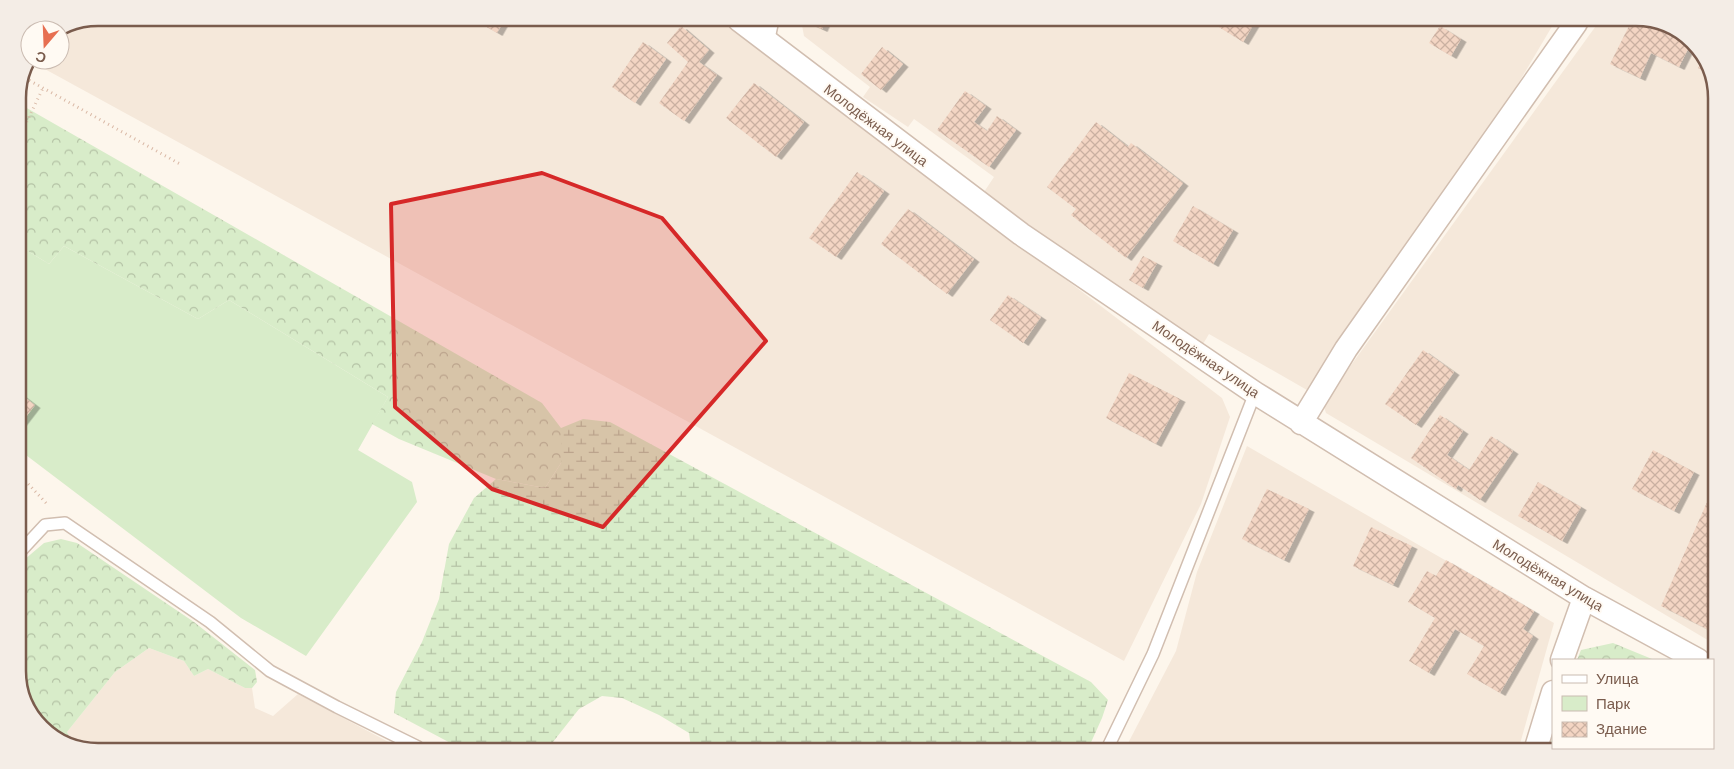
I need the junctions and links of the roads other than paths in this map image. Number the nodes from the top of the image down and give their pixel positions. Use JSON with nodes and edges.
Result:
{"nodes":[{"id":1,"x":747,"y":26,"type":"edge"},
{"id":2,"x":772,"y":26,"type":"edge"},
{"id":3,"x":1574,"y":26,"type":"edge"},
{"id":4,"x":768,"y":43,"type":"junction"},
{"id":5,"x":1255,"y":393,"type":"junction"},
{"id":6,"x":1301,"y":423,"type":"junction"},
{"id":7,"x":26,"y":545,"type":"edge"},
{"id":8,"x":1584,"y":598,"type":"junction"},
{"id":9,"x":1562,"y":659,"type":"edge"},
{"id":10,"x":1696,"y":659,"type":"edge"},
{"id":11,"x":1552,"y":695,"type":"edge"},
{"id":12,"x":410,"y":743,"type":"edge"},
{"id":13,"x":1110,"y":743,"type":"edge"},
{"id":14,"x":1537,"y":743,"type":"edge"}],
"edges":[{"from":1,"to":4,"type":"street","name":"Молодёжная улица"},
{"from":2,"to":4,"type":"lane"},
{"from":3,"to":6,"type":"street"},
{"from":4,"to":5,"type":"street","name":"Молодёжная улица"},
{"from":5,"to":6,"type":"street","name":"Молодёжная улица"},
{"from":5,"to":13,"type":"lane"},
{"from":6,"to":8,"type":"street","name":"Молодёжная улица"},
{"from":7,"to":12,"type":"lane"},
{"from":8,"to":9,"type":"street"},
{"from":8,"to":10,"type":"street","name":"Молодёжная улица"},
{"from":11,"to":14,"type":"street"}]}
